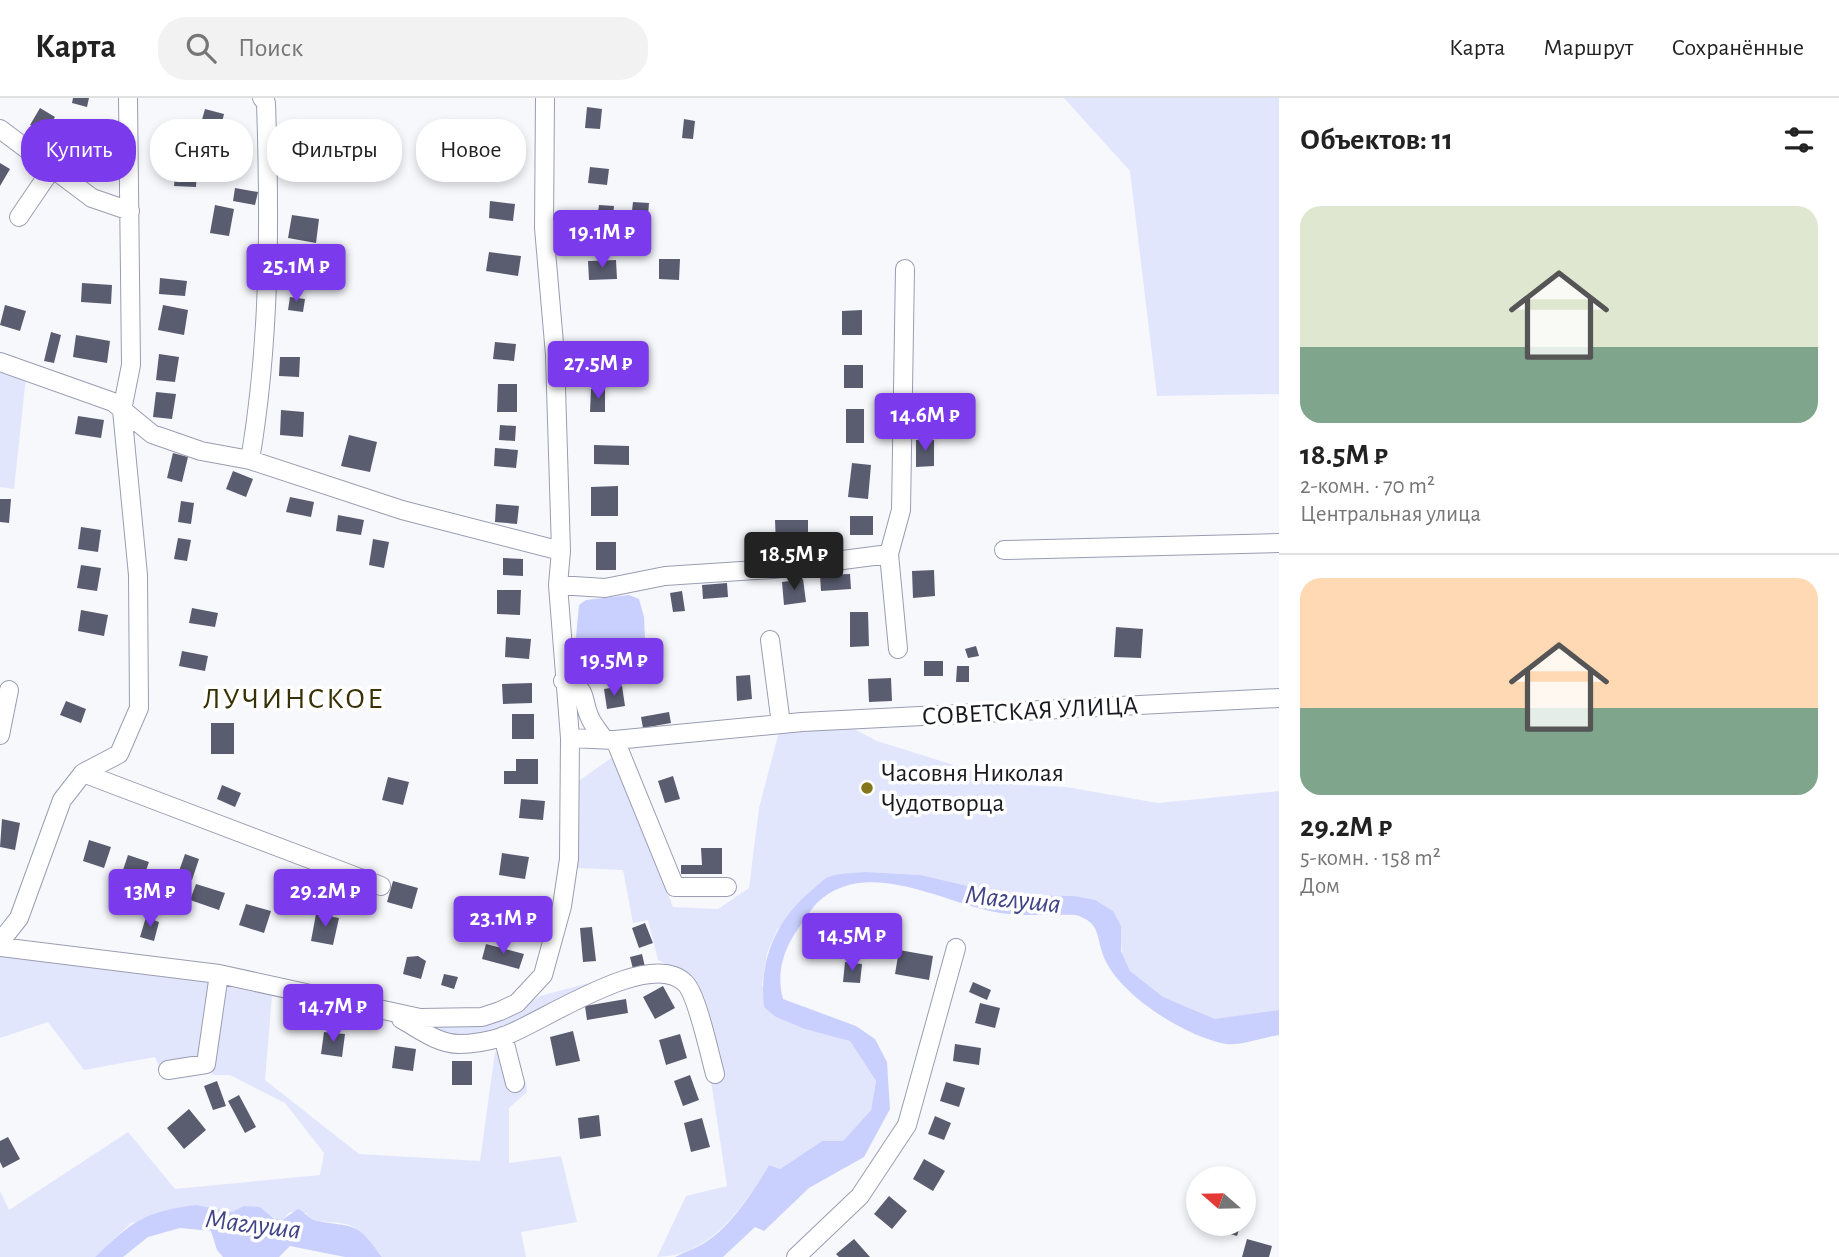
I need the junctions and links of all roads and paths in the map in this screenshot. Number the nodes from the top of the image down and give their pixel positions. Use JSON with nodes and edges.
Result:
{"nodes":[{"id":1,"x":128,"y":98,"type":"edge"},
{"id":2,"x":262,"y":98,"type":"edge"},
{"id":3,"x":545,"y":98,"type":"edge"},
{"id":4,"x":0,"y":129,"type":"edge"},
{"id":5,"x":21,"y":144,"type":"edge"},
{"id":6,"x":43,"y":182,"type":"edge"},
{"id":7,"x":72,"y":182,"type":"edge"},
{"id":8,"x":130,"y":211,"type":"junction"},
{"id":9,"x":19,"y":217,"type":"dead end"},
{"id":10,"x":544,"y":228,"type":"junction"},
{"id":11,"x":615,"y":237,"type":"dead end"},
{"id":12,"x":905,"y":269,"type":"dead end"},
{"id":13,"x":0,"y":362,"type":"edge"},
{"id":14,"x":121,"y":410,"type":"junction"},
{"id":15,"x":250,"y":460,"type":"junction"},
{"id":16,"x":1279,"y":543,"type":"edge"},
{"id":17,"x":1004,"y":550,"type":"dead end"},
{"id":18,"x":561,"y":551,"type":"junction"},
{"id":19,"x":888,"y":554,"type":"junction"},
{"id":20,"x":558,"y":585,"type":"junction"},
{"id":21,"x":770,"y":640,"type":"dead end"},
{"id":22,"x":898,"y":649,"type":"dead end"},
{"id":23,"x":563,"y":681,"type":"junction"},
{"id":24,"x":9,"y":690,"type":"dead end"},
{"id":25,"x":1279,"y":698,"type":"edge"},
{"id":26,"x":780,"y":724,"type":"junction"},
{"id":27,"x":0,"y":735,"type":"edge"},
{"id":28,"x":570,"y":738,"type":"junction"},
{"id":29,"x":610,"y":740,"type":"junction"},
{"id":30,"x":83,"y":773,"type":"junction"},
{"id":31,"x":381,"y":886,"type":"dead end"},
{"id":32,"x":727,"y":887,"type":"dead end"},
{"id":33,"x":0,"y":944,"type":"edge"},
{"id":34,"x":956,"y":948,"type":"dead end"},
{"id":35,"x":219,"y":974,"type":"junction"},
{"id":36,"x":389,"y":1012,"type":"junction"},
{"id":37,"x":503,"y":1036,"type":"junction"},
{"id":38,"x":168,"y":1069,"type":"dead end"},
{"id":39,"x":715,"y":1074,"type":"dead end"},
{"id":40,"x":515,"y":1083,"type":"dead end"},
{"id":41,"x":796,"y":1257,"type":"edge"}],
"edges":[{"from":1,"to":8,"type":"street"},
{"from":2,"to":15,"type":"street"},
{"from":3,"to":10,"type":"street"},
{"from":4,"to":5,"type":"street"},
{"from":6,"to":9,"type":"street"},
{"from":7,"to":8,"type":"street"},
{"from":8,"to":14,"type":"street"},
{"from":10,"to":11,"type":"street"},
{"from":10,"to":18,"type":"street"},
{"from":12,"to":19,"type":"street"},
{"from":13,"to":14,"type":"street"},
{"from":14,"to":15,"type":"street"},
{"from":14,"to":30,"type":"street"},
{"from":15,"to":18,"type":"street"},
{"from":16,"to":17,"type":"street"},
{"from":18,"to":20,"type":"street"},
{"from":19,"to":20,"type":"street"},
{"from":19,"to":22,"type":"street"},
{"from":20,"to":23,"type":"street"},
{"from":21,"to":26,"type":"street"},
{"from":23,"to":28,"type":"street"},
{"from":23,"to":29,"type":"street"},
{"from":24,"to":27,"type":"street"},
{"from":25,"to":26,"type":"street","name":"СОВЕТСКАЯ УЛИЦА"},
{"from":26,"to":29,"type":"street","name":"СОВЕТСКАЯ УЛИЦА"},
{"from":28,"to":29,"type":"street","name":"СОВЕТСКАЯ УЛИЦА"},
{"from":28,"to":36,"type":"street"},
{"from":29,"to":32,"type":"street"},
{"from":30,"to":31,"type":"street"},
{"from":30,"to":33,"type":"street"},
{"from":33,"to":35,"type":"street"},
{"from":34,"to":41,"type":"street"},
{"from":35,"to":36,"type":"street"},
{"from":35,"to":38,"type":"street"},
{"from":36,"to":37,"type":"street"},
{"from":37,"to":39,"type":"street"},
{"from":37,"to":40,"type":"street"}]}
